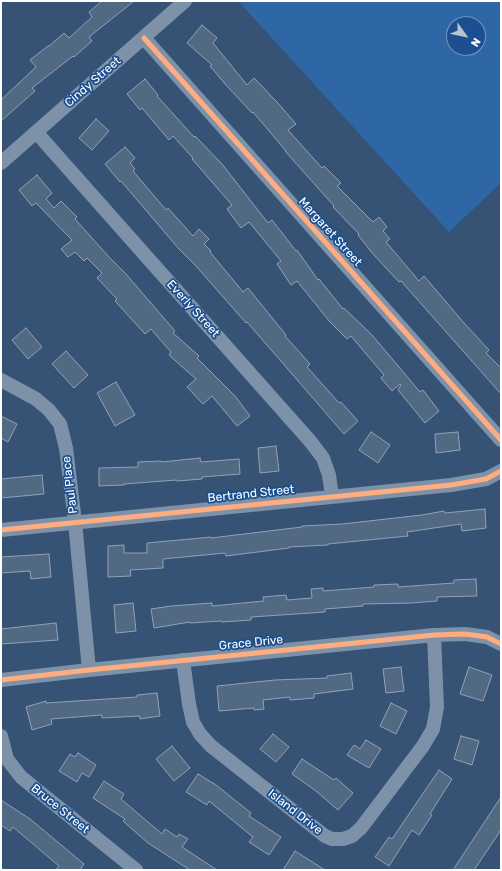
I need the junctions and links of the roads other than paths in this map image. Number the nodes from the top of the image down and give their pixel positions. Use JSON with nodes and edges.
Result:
{"nodes":[{"id":1,"x":185,"y":1,"type":"edge"},
{"id":2,"x":144,"y":38,"type":"junction"},
{"id":3,"x":36,"y":132,"type":"junction"},
{"id":4,"x":1,"y":163,"type":"edge"},
{"id":5,"x":1,"y":380,"type":"edge"},
{"id":6,"x":501,"y":440,"type":"edge"},
{"id":7,"x":501,"y":471,"type":"edge"},
{"id":8,"x":332,"y":496,"type":"junction"},
{"id":9,"x":75,"y":522,"type":"junction"},
{"id":10,"x":1,"y":530,"type":"edge"},
{"id":11,"x":434,"y":635,"type":"junction"},
{"id":12,"x":501,"y":644,"type":"edge"},
{"id":13,"x":183,"y":660,"type":"junction"},
{"id":14,"x":89,"y":670,"type":"junction"},
{"id":15,"x":1,"y":680,"type":"edge"},
{"id":16,"x":1,"y":736,"type":"edge"},
{"id":17,"x":136,"y":870,"type":"edge"}],
"edges":[{"from":1,"to":2,"type":"street","name":"Cindy Street"},
{"from":2,"to":3,"type":"street","name":"Cindy Street"},
{"from":2,"to":6,"type":"street","name":"Margaret Street"},
{"from":3,"to":4,"type":"street","name":"Cindy Street"},
{"from":3,"to":8,"type":"street","name":"Everly Street"},
{"from":5,"to":9,"type":"street","name":"Paul Place"},
{"from":7,"to":8,"type":"street","name":"Bertrand Street"},
{"from":8,"to":9,"type":"street","name":"Bertrand Street"},
{"from":9,"to":10,"type":"street","name":"Bertrand Street"},
{"from":9,"to":14,"type":"street","name":"Paul Place"},
{"from":11,"to":12,"type":"street","name":"Grace Drive"},
{"from":11,"to":13,"type":"street","name":"Grace Drive"},
{"from":11,"to":13,"type":"street","name":"Island Drive"},
{"from":13,"to":14,"type":"street","name":"Grace Drive"},
{"from":14,"to":15,"type":"street","name":"Grace Drive"},
{"from":16,"to":17,"type":"street","name":"Bruce Street"}]}
